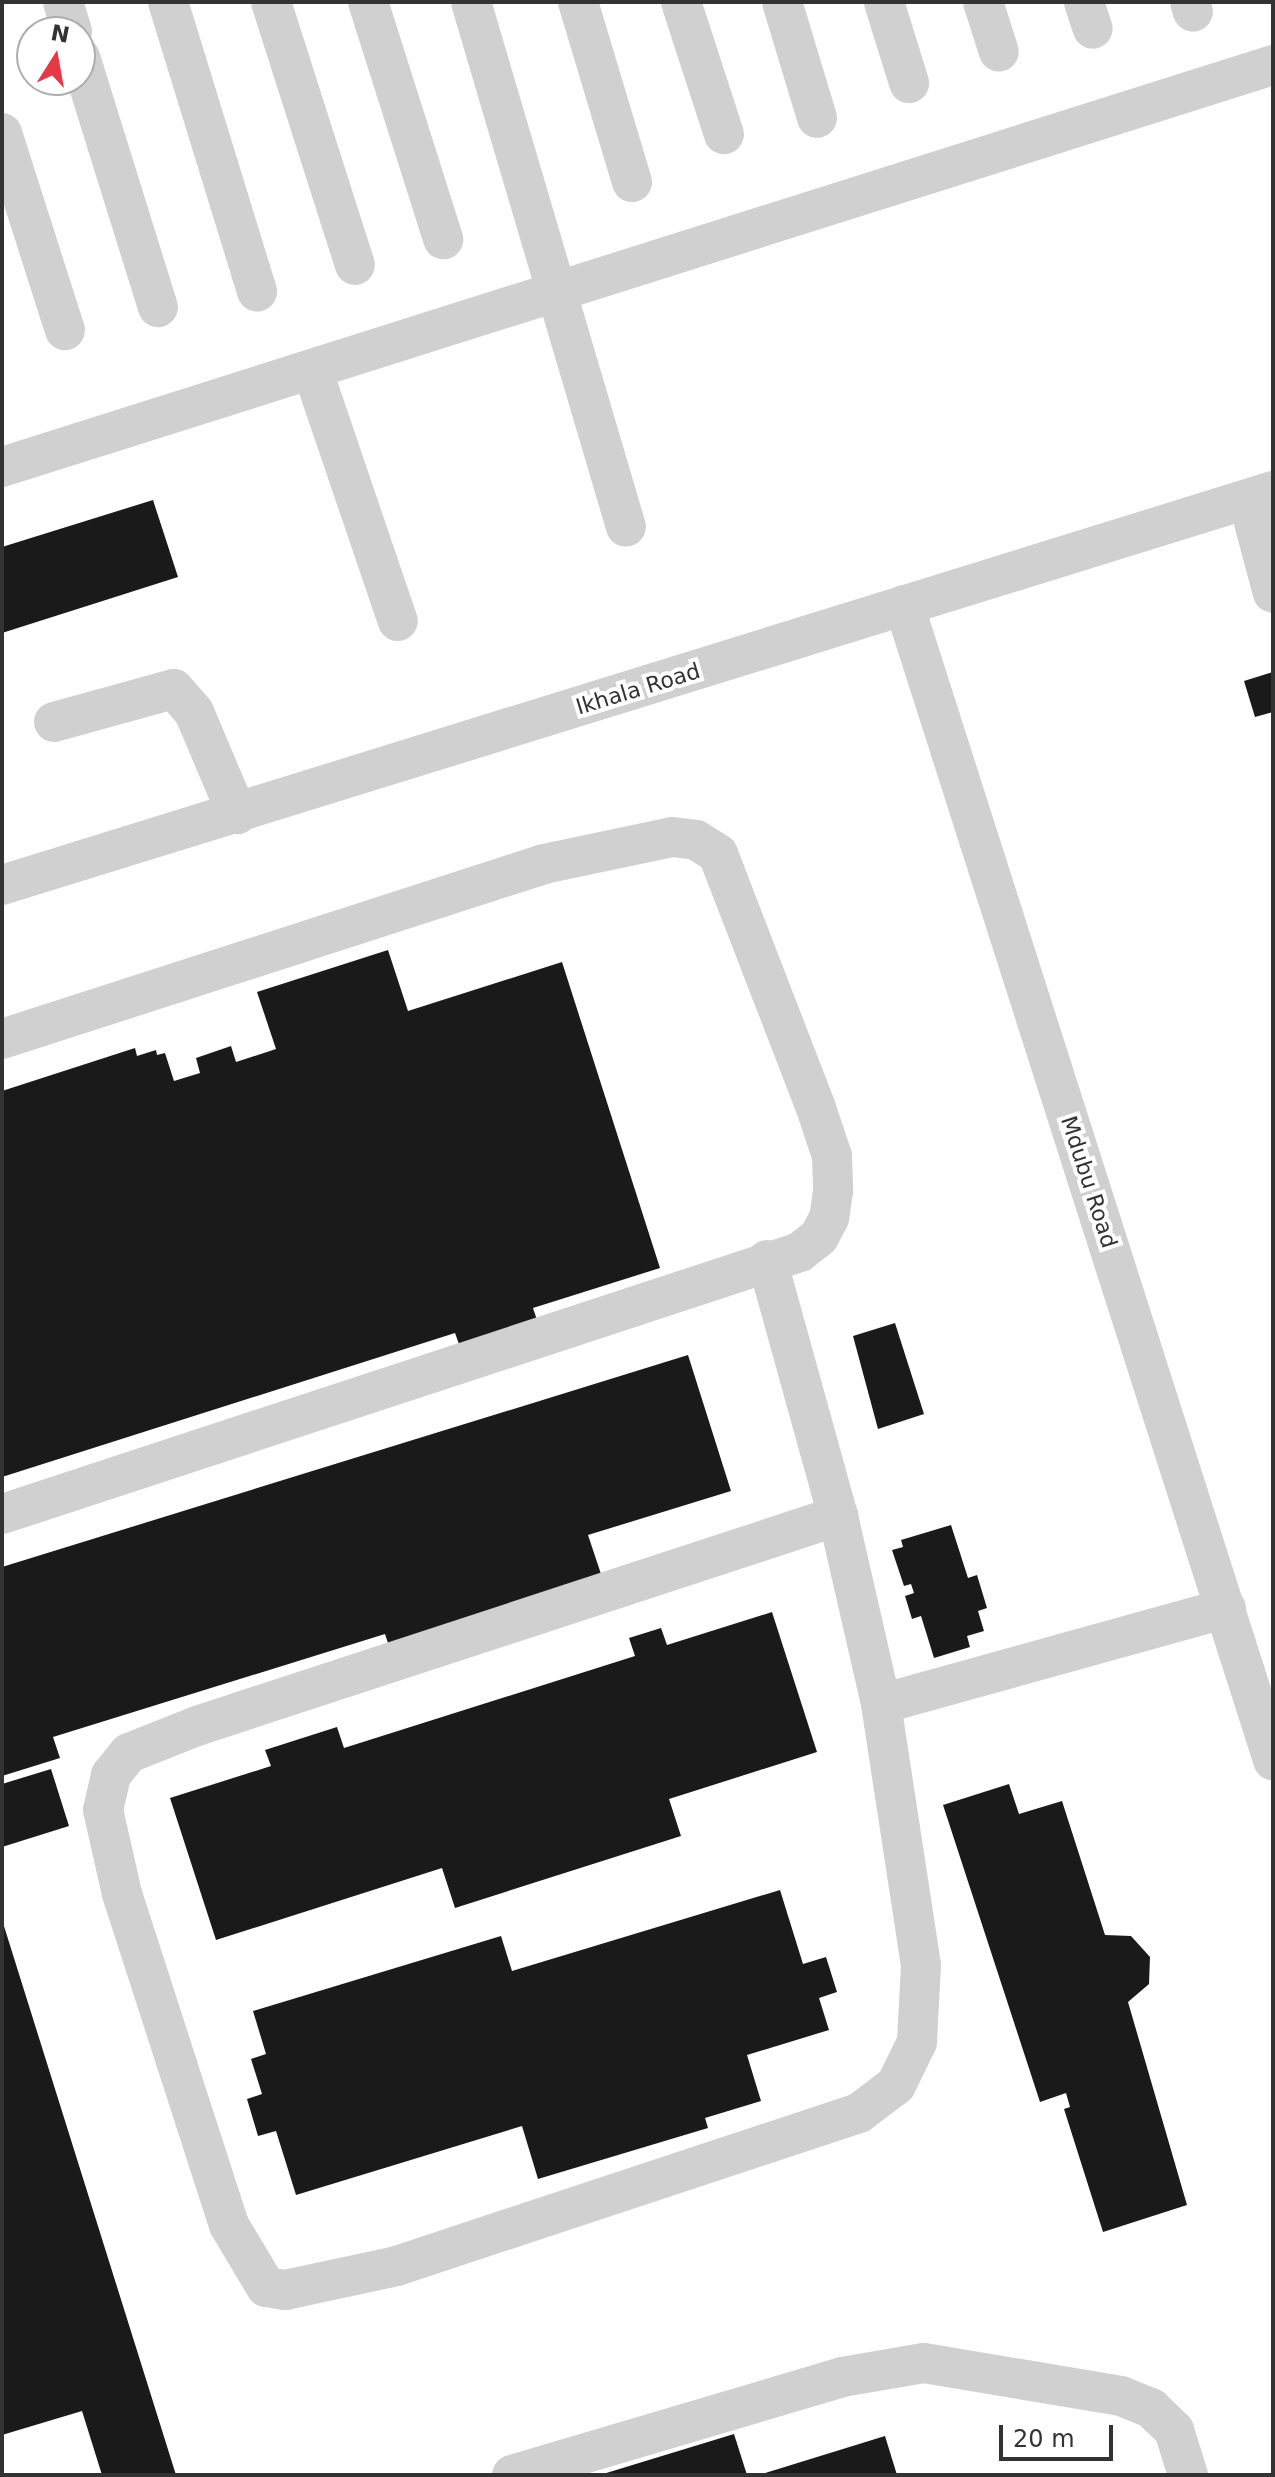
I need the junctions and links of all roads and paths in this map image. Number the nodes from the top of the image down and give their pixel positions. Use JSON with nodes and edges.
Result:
{"nodes":[{"id":1,"x":168,"y":2,"type":"edge"},
{"id":2,"x":271,"y":2,"type":"edge"},
{"id":3,"x":368,"y":2,"type":"edge"},
{"id":4,"x":471,"y":2,"type":"edge"},
{"id":5,"x":578,"y":2,"type":"edge"},
{"id":6,"x":681,"y":2,"type":"edge"},
{"id":7,"x":782,"y":2,"type":"edge"},
{"id":8,"x":884,"y":2,"type":"edge"},
{"id":9,"x":983,"y":2,"type":"edge"},
{"id":10,"x":999,"y":52,"type":"dead end"},
{"id":11,"x":1273,"y":65,"type":"edge"},
{"id":12,"x":909,"y":83,"type":"dead end"},
{"id":13,"x":92,"y":96,"type":"edge"},
{"id":14,"x":817,"y":118,"type":"dead end"},
{"id":15,"x":2,"y":133,"type":"edge"},
{"id":16,"x":724,"y":134,"type":"dead end"},
{"id":17,"x":632,"y":182,"type":"dead end"},
{"id":18,"x":443,"y":239,"type":"dead end"},
{"id":19,"x":355,"y":265,"type":"dead end"},
{"id":20,"x":560,"y":291,"type":"junction"},
{"id":21,"x":257,"y":292,"type":"dead end"},
{"id":22,"x":158,"y":307,"type":"dead end"},
{"id":23,"x":65,"y":330,"type":"dead end"},
{"id":24,"x":313,"y":372,"type":"junction"},
{"id":25,"x":2,"y":467,"type":"edge"},
{"id":26,"x":1260,"y":496,"type":"edge"},
{"id":27,"x":626,"y":527,"type":"dead end"},
{"id":28,"x":1273,"y":593,"type":"edge"},
{"id":29,"x":904,"y":605,"type":"junction"},
{"id":30,"x":398,"y":621,"type":"dead end"},
{"id":31,"x":54,"y":722,"type":"dead end"},
{"id":32,"x":237,"y":814,"type":"junction"},
{"id":33,"x":2,"y":885,"type":"edge"},
{"id":34,"x":2,"y":1039,"type":"edge"},
{"id":35,"x":767,"y":1260,"type":"junction"},
{"id":36,"x":2,"y":1514,"type":"edge"},
{"id":37,"x":838,"y":1516,"type":"junction"},
{"id":38,"x":1226,"y":1608,"type":"junction"},
{"id":39,"x":881,"y":1704,"type":"junction"},
{"id":40,"x":1273,"y":1760,"type":"edge"},
{"id":41,"x":512,"y":2475,"type":"edge"},
{"id":42,"x":1188,"y":2475,"type":"edge"}],
"edges":[{"from":1,"to":21,"type":"lane"},
{"from":2,"to":19,"type":"lane"},
{"from":3,"to":18,"type":"lane"},
{"from":4,"to":20,"type":"lane"},
{"from":5,"to":17,"type":"lane"},
{"from":6,"to":16,"type":"lane"},
{"from":7,"to":14,"type":"lane"},
{"from":8,"to":12,"type":"lane"},
{"from":9,"to":10,"type":"lane"},
{"from":11,"to":20,"type":"lane"},
{"from":13,"to":22,"type":"lane"},
{"from":15,"to":23,"type":"lane"},
{"from":20,"to":24,"type":"lane"},
{"from":20,"to":27,"type":"lane"},
{"from":24,"to":25,"type":"lane"},
{"from":24,"to":30,"type":"lane"},
{"from":26,"to":28,"type":"lane"},
{"from":26,"to":29,"type":"lane","name":"Ikhala Road"},
{"from":29,"to":32,"type":"lane","name":"Ikhala Road"},
{"from":29,"to":38,"type":"lane","name":"Mdubu Road"},
{"from":31,"to":32,"type":"lane"},
{"from":32,"to":33,"type":"lane","name":"Ikhala Road"},
{"from":34,"to":35,"type":"lane"},
{"from":35,"to":36,"type":"lane"},
{"from":35,"to":37,"type":"lane"},
{"from":37,"to":39,"type":"lane"},
{"from":37,"to":39,"type":"lane"},
{"from":38,"to":39,"type":"lane"},
{"from":38,"to":40,"type":"lane","name":"Mdubu Road"},
{"from":41,"to":42,"type":"lane"}]}
